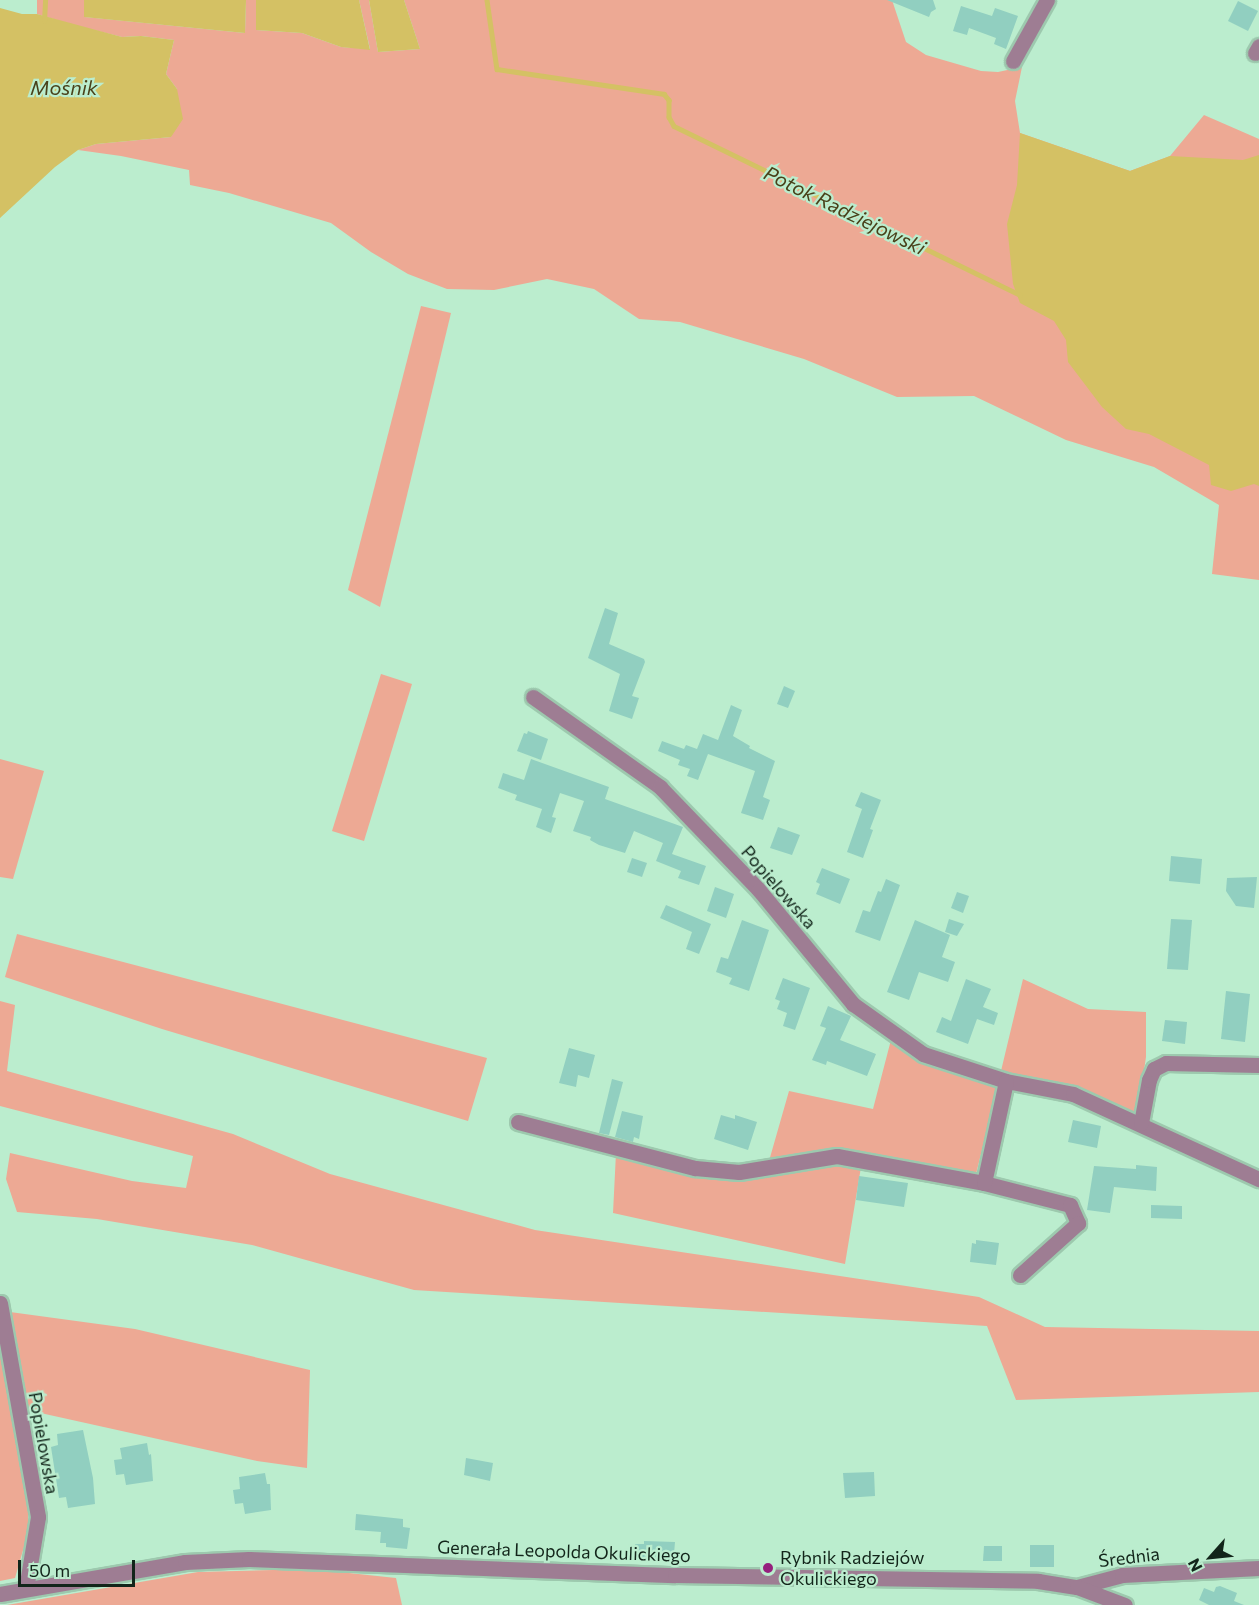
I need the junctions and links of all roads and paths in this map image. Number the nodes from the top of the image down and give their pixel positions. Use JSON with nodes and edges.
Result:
{"nodes":[{"id":1,"x":1047,"y":0,"type":"edge"},
{"id":2,"x":1013,"y":61,"type":"dead end"},
{"id":3,"x":533,"y":697,"type":"dead end"},
{"id":4,"x":1259,"y":1065,"type":"edge"},
{"id":5,"x":1006,"y":1081,"type":"junction"},
{"id":6,"x":518,"y":1122,"type":"dead end"},
{"id":7,"x":1141,"y":1123,"type":"junction"},
{"id":8,"x":1259,"y":1179,"type":"edge"},
{"id":9,"x":984,"y":1183,"type":"junction"},
{"id":10,"x":1020,"y":1275,"type":"dead end"},
{"id":11,"x":0,"y":1303,"type":"edge"},
{"id":12,"x":1259,"y":1568,"type":"edge"},
{"id":13,"x":1077,"y":1587,"type":"junction"},
{"id":14,"x":26,"y":1589,"type":"junction"},
{"id":15,"x":0,"y":1594,"type":"edge"},
{"id":16,"x":1125,"y":1605,"type":"edge"}],
"edges":[{"from":1,"to":2,"type":"street"},
{"from":3,"to":5,"type":"street","name":"Popielowska"},
{"from":4,"to":7,"type":"street"},
{"from":5,"to":7,"type":"street","name":"Popielowska"},
{"from":5,"to":9,"type":"street"},
{"from":6,"to":9,"type":"street"},
{"from":7,"to":8,"type":"street","name":"Popielowska"},
{"from":9,"to":10,"type":"street"},
{"from":11,"to":14,"type":"street","name":"Popielowska"},
{"from":12,"to":13,"type":"street","name":"Średnia"},
{"from":13,"to":14,"type":"street","name":"Generała Leopolda Okulickiego"},
{"from":13,"to":16,"type":"street","name":"Generała Leopolda Okulickiego"},
{"from":14,"to":15,"type":"street","name":"Generała Leopolda Okulickiego"}]}
